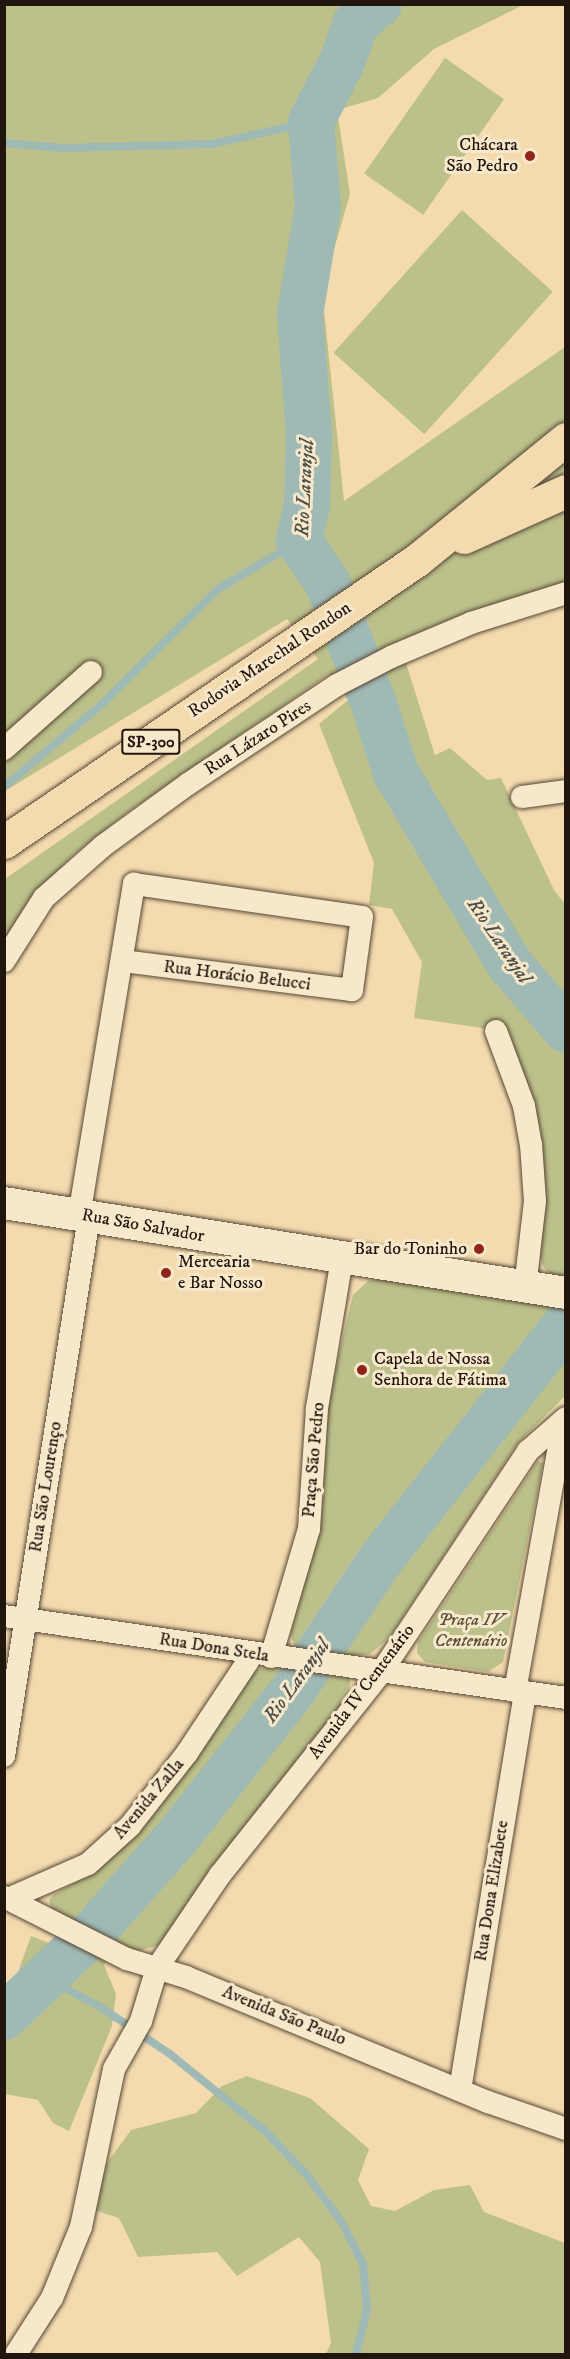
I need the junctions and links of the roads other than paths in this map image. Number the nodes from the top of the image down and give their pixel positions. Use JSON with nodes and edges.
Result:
{"nodes":[{"id":1,"x":566,"y":439,"type":"edge"},
{"id":2,"x":566,"y":491,"type":"edge"},
{"id":3,"x":417,"y":560,"type":"junction"},
{"id":4,"x":566,"y":593,"type":"edge"},
{"id":5,"x":91,"y":672,"type":"dead end"},
{"id":6,"x":4,"y":749,"type":"edge"},
{"id":7,"x":566,"y":791,"type":"edge"},
{"id":8,"x":522,"y":796,"type":"dead end"},
{"id":9,"x":7,"y":835,"type":"edge"},
{"id":10,"x":4,"y":961,"type":"edge"},
{"id":11,"x":122,"y":961,"type":"junction"},
{"id":12,"x":352,"y":990,"type":"joint"},
{"id":13,"x":496,"y":1031,"type":"dead end"},
{"id":14,"x":4,"y":1203,"type":"edge"},
{"id":15,"x":84,"y":1217,"type":"junction"},
{"id":16,"x":342,"y":1259,"type":"junction"},
{"id":17,"x":525,"y":1287,"type":"junction"},
{"id":18,"x":561,"y":1292,"type":"edge"},
{"id":19,"x":565,"y":1419,"type":"edge"},
{"id":20,"x":15,"y":1618,"type":"edge"},
{"id":21,"x":272,"y":1657,"type":"junction"},
{"id":22,"x":382,"y":1671,"type":"junction"},
{"id":23,"x":520,"y":1692,"type":"junction"},
{"id":24,"x":566,"y":1698,"type":"edge"},
{"id":25,"x":4,"y":1756,"type":"edge"},
{"id":26,"x":6,"y":1898,"type":"edge"},
{"id":27,"x":157,"y":1968,"type":"junction"},
{"id":28,"x":460,"y":2090,"type":"junction"},
{"id":29,"x":566,"y":2129,"type":"edge"},
{"id":30,"x":16,"y":2355,"type":"edge"}],
"edges":[{"from":1,"to":3,"type":"main road","name":"Rodovia Marechal Rondon","number":"SP-300"},
{"from":2,"to":3,"type":"main road","name":"Rodovia Marechal Rondon","number":"SP-300"},
{"from":3,"to":9,"type":"main road","name":"Rodovia Marechal Rondon","number":"SP-300"},
{"from":4,"to":10,"type":"street","name":"Rua Lázaro Pires"},
{"from":5,"to":6,"type":"street"},
{"from":7,"to":8,"type":"street"},
{"from":11,"to":12,"type":"street","name":"Rua Horácio Belucci"},
{"from":11,"to":12,"type":"street","name":"Rua São Lourenço"},
{"from":11,"to":15,"type":"street","name":"Rua São Lourenço"},
{"from":13,"to":17,"type":"street"},
{"from":14,"to":15,"type":"street","name":"Rua São Salvador"},
{"from":15,"to":16,"type":"street","name":"Rua São Salvador"},
{"from":15,"to":20,"type":"street","name":"Rua São Lourenço"},
{"from":16,"to":17,"type":"street","name":"Rua São Salvador"},
{"from":16,"to":21,"type":"street","name":"Praça São Pedro"},
{"from":17,"to":18,"type":"street","name":"Rua São Salvador"},
{"from":19,"to":22,"type":"street","name":"Avenida IV Centenário"},
{"from":19,"to":23,"type":"street","name":"Rua Dona Elizabete"},
{"from":20,"to":21,"type":"street","name":"Rua Dona Stela"},
{"from":20,"to":25,"type":"street","name":"Rua São Lourenço"},
{"from":21,"to":22,"type":"street","name":"Rua Dona Stela"},
{"from":21,"to":26,"type":"street","name":"Avenida Zalla"},
{"from":22,"to":23,"type":"street","name":"Rua Dona Stela"},
{"from":22,"to":27,"type":"street","name":"Avenida IV Centenário"},
{"from":23,"to":24,"type":"street","name":"Rua Dona Stela"},
{"from":23,"to":28,"type":"street","name":"Rua Dona Elizabete"},
{"from":26,"to":27,"type":"street","name":"Avenida São Paulo"},
{"from":27,"to":28,"type":"street","name":"Avenida São Paulo"},
{"from":27,"to":30,"type":"street","name":"Avenida IV Centenário"},
{"from":28,"to":29,"type":"street","name":"Avenida São Paulo"}]}
